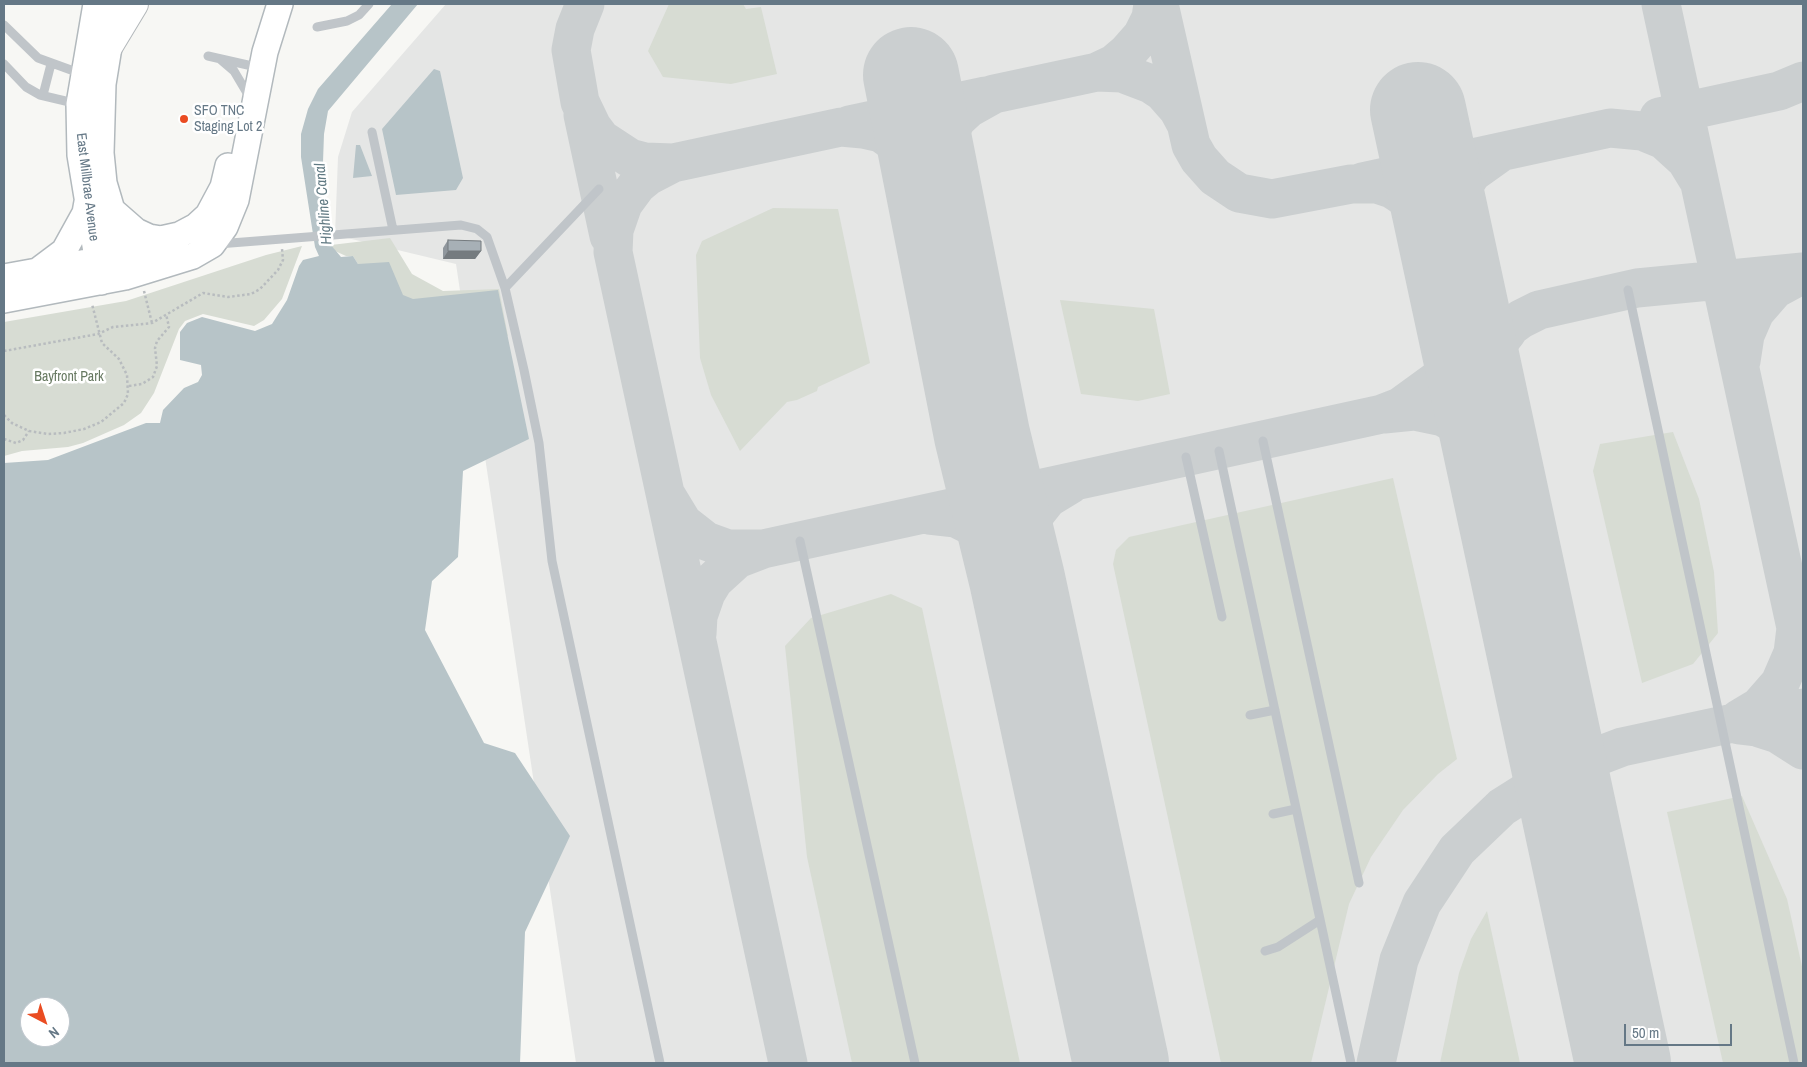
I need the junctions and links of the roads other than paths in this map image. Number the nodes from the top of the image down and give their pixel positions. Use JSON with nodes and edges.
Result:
{"nodes":[{"id":1,"x":96,"y":4,"type":"edge"},
{"id":2,"x":116,"y":4,"type":"edge"},
{"id":3,"x":134,"y":4,"type":"edge"},
{"id":4,"x":280,"y":4,"type":"edge"},
{"id":5,"x":369,"y":4,"type":"edge"},
{"id":6,"x":4,"y":26,"type":"edge"},
{"id":7,"x":317,"y":26,"type":"dead end"},
{"id":8,"x":108,"y":47,"type":"junction"},
{"id":9,"x":208,"y":56,"type":"dead end"},
{"id":10,"x":220,"y":59,"type":"junction"},
{"id":11,"x":4,"y":64,"type":"edge"},
{"id":12,"x":51,"y":64,"type":"junction"},
{"id":13,"x":261,"y":68,"type":"junction"},
{"id":14,"x":82,"y":74,"type":"junction"},
{"id":15,"x":42,"y":96,"type":"junction"},
{"id":16,"x":79,"y":104,"type":"junction"},
{"id":17,"x":254,"y":108,"type":"junction"},
{"id":18,"x":100,"y":118,"type":"junction"},
{"id":19,"x":372,"y":132,"type":"dead end"},
{"id":20,"x":599,"y":189,"type":"dead end"},
{"id":21,"x":88,"y":195,"type":"junction"},
{"id":22,"x":112,"y":210,"type":"junction"},
{"id":23,"x":393,"y":230,"type":"junction"},
{"id":24,"x":212,"y":244,"type":"junction"},
{"id":25,"x":117,"y":273,"type":"junction"},
{"id":26,"x":11,"y":276,"type":"edge"},
{"id":27,"x":505,"y":288,"type":"junction"},
{"id":28,"x":1628,"y":290,"type":"dead end"},
{"id":29,"x":4,"y":300,"type":"edge"},
{"id":30,"x":1264,"y":441,"type":"dead end"},
{"id":31,"x":1219,"y":451,"type":"dead end"},
{"id":32,"x":1186,"y":458,"type":"dead end"},
{"id":33,"x":800,"y":541,"type":"dead end"},
{"id":34,"x":1222,"y":617,"type":"dead end"},
{"id":35,"x":1275,"y":710,"type":"junction"},
{"id":36,"x":1250,"y":715,"type":"dead end"},
{"id":37,"x":1296,"y":809,"type":"junction"},
{"id":38,"x":1273,"y":814,"type":"dead end"},
{"id":39,"x":1359,"y":883,"type":"dead end"},
{"id":40,"x":1320,"y":920,"type":"junction"},
{"id":41,"x":1265,"y":951,"type":"dead end"},
{"id":42,"x":660,"y":1063,"type":"edge"},
{"id":43,"x":915,"y":1063,"type":"edge"},
{"id":44,"x":1351,"y":1063,"type":"edge"},
{"id":45,"x":1794,"y":1063,"type":"edge"}],
"edges":[{"from":1,"to":14,"type":"main road","name":"East Millbrae Avenue"},
{"from":2,"to":8,"type":"main road","name":"East Millbrae Avenue"},
{"from":3,"to":8,"type":"highway"},
{"from":4,"to":13,"type":"main road"},
{"from":5,"to":7,"type":"lane"},
{"from":6,"to":12,"type":"lane"},
{"from":8,"to":18,"type":"main road","name":"East Millbrae Avenue"},
{"from":9,"to":10,"type":"lane"},
{"from":10,"to":13,"type":"lane"},
{"from":10,"to":17,"type":"lane"},
{"from":11,"to":15,"type":"lane"},
{"from":12,"to":14,"type":"lane"},
{"from":12,"to":15,"type":"lane"},
{"from":13,"to":17,"type":"main road"},
{"from":14,"to":16,"type":"main road","name":"East Millbrae Avenue"},
{"from":14,"to":18,"type":"main road"},
{"from":15,"to":16,"type":"lane"},
{"from":16,"to":21,"type":"main road","name":"East Millbrae Avenue"},
{"from":17,"to":22,"type":"main road"},
{"from":17,"to":24,"type":"main road"},
{"from":18,"to":22,"type":"main road","name":"East Millbrae Avenue"},
{"from":19,"to":23,"type":"lane"},
{"from":20,"to":27,"type":"lane"},
{"from":21,"to":25,"type":"main road","name":"East Millbrae Avenue"},
{"from":21,"to":26,"type":"main road"},
{"from":22,"to":25,"type":"main road","name":"East Millbrae Avenue"},
{"from":23,"to":24,"type":"lane"},
{"from":23,"to":27,"type":"lane"},
{"from":24,"to":25,"type":"main road"},
{"from":25,"to":26,"type":"main road"},
{"from":25,"to":29,"type":"main road"},
{"from":27,"to":42,"type":"lane"},
{"from":28,"to":45,"type":"lane"},
{"from":30,"to":39,"type":"lane"},
{"from":31,"to":35,"type":"lane"},
{"from":32,"to":34,"type":"lane"},
{"from":33,"to":43,"type":"lane"},
{"from":35,"to":36,"type":"lane"},
{"from":35,"to":37,"type":"lane"},
{"from":37,"to":38,"type":"lane"},
{"from":37,"to":40,"type":"lane"},
{"from":40,"to":41,"type":"lane"},
{"from":40,"to":44,"type":"lane"}]}
